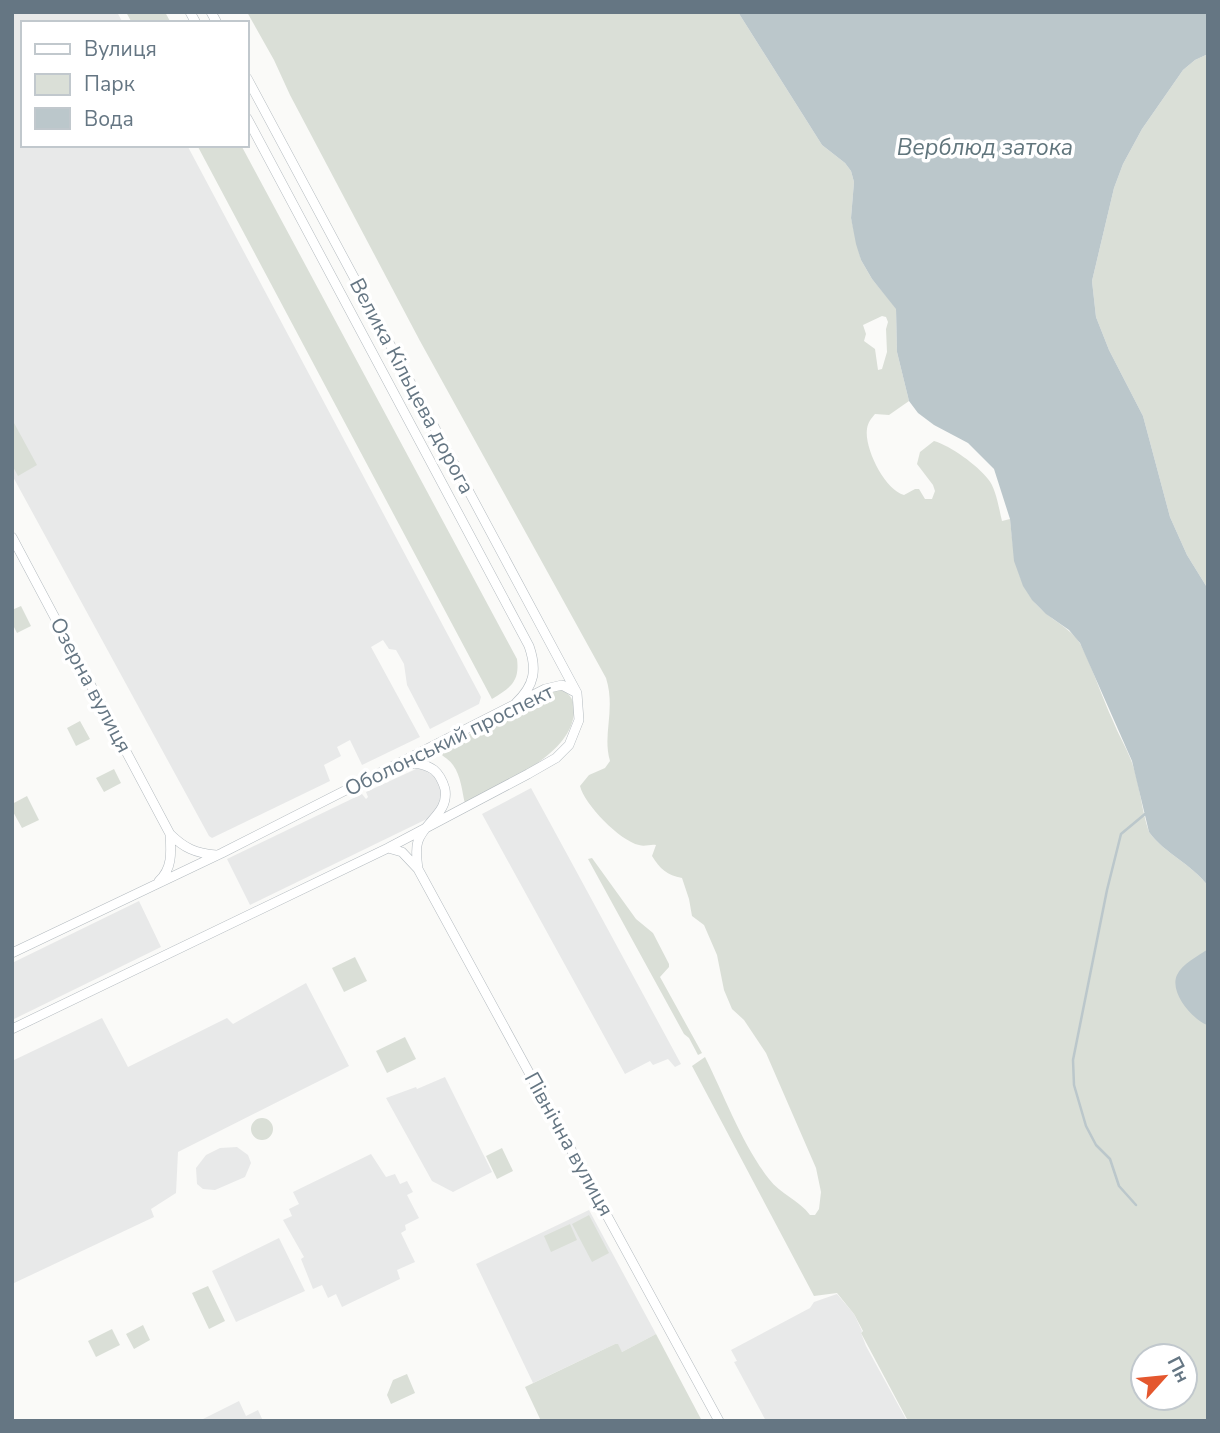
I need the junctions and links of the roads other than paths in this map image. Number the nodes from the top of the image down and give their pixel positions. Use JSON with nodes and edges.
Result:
{"nodes":[{"id":1,"x":248,"y":80,"type":"edge"},
{"id":2,"x":248,"y":120,"type":"edge"},
{"id":3,"x":12,"y":537,"type":"edge"},
{"id":4,"x":577,"y":693,"type":"junction"},
{"id":5,"x":516,"y":702,"type":"junction"},
{"id":6,"x":390,"y":768,"type":"junction"},
{"id":7,"x":422,"y":830,"type":"junction"},
{"id":8,"x":170,"y":834,"type":"junction"},
{"id":9,"x":388,"y":848,"type":"junction"},
{"id":10,"x":217,"y":855,"type":"junction"},
{"id":11,"x":418,"y":869,"type":"junction"},
{"id":12,"x":155,"y":884,"type":"junction"},
{"id":13,"x":12,"y":953,"type":"edge"},
{"id":14,"x":12,"y":1029,"type":"edge"},
{"id":15,"x":719,"y":1421,"type":"edge"}],
"edges":[{"from":1,"to":4,"type":"main road","name":"Велика Кільцева дорога"},
{"from":2,"to":5,"type":"main road","name":"Велика Кільцева дорога"},
{"from":3,"to":8,"type":"main road","name":"Озерна вулиця"},
{"from":4,"to":5,"type":"main road","name":"Оболонський проспект"},
{"from":4,"to":7,"type":"main road","name":"Оболонський проспект"},
{"from":5,"to":6,"type":"main road","name":"Оболонський проспект"},
{"from":6,"to":7,"type":"main road"},
{"from":6,"to":10,"type":"main road","name":"Оболонський проспект"},
{"from":7,"to":9,"type":"main road","name":"Оболонський проспект"},
{"from":7,"to":11,"type":"main road"},
{"from":8,"to":10,"type":"main road"},
{"from":8,"to":12,"type":"main road"},
{"from":9,"to":11,"type":"main road","name":"Північна вулиця"},
{"from":9,"to":14,"type":"main road","name":"Оболонський проспект"},
{"from":10,"to":12,"type":"main road","name":"Оболонський проспект"},
{"from":11,"to":15,"type":"main road","name":"Північна вулиця"},
{"from":12,"to":13,"type":"main road","name":"Оболонський проспект"}]}
